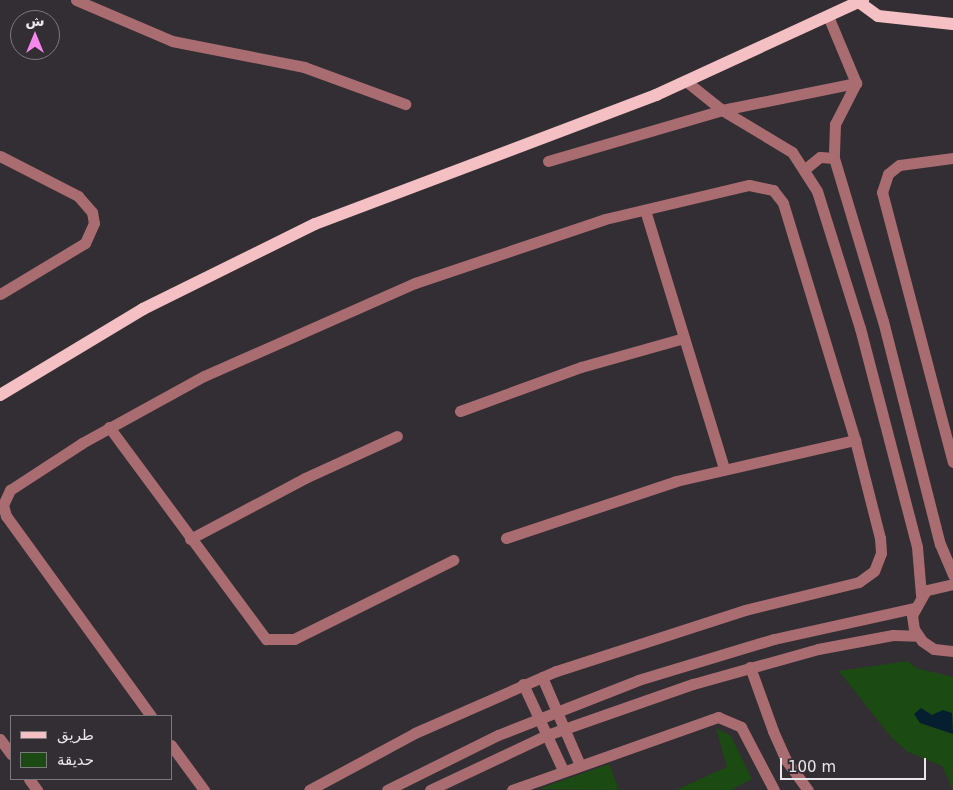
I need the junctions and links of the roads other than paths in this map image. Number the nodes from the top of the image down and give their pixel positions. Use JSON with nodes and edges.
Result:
{"nodes":[{"id":1,"x":76,"y":0,"type":"edge"},
{"id":2,"x":859,"y":1,"type":"edge"},
{"id":3,"x":828,"y":16,"type":"junction"},
{"id":4,"x":953,"y":24,"type":"edge"},
{"id":5,"x":687,"y":82,"type":"junction"},
{"id":6,"x":856,"y":83,"type":"junction"},
{"id":7,"x":404,"y":104,"type":"dead end"},
{"id":8,"x":722,"y":110,"type":"junction"},
{"id":9,"x":0,"y":156,"type":"edge"},
{"id":10,"x":834,"y":158,"type":"junction"},
{"id":11,"x":953,"y":158,"type":"edge"},
{"id":12,"x":548,"y":161,"type":"dead end"},
{"id":13,"x":805,"y":169,"type":"junction"},
{"id":14,"x":645,"y":210,"type":"junction"},
{"id":15,"x":0,"y":294,"type":"edge"},
{"id":16,"x":684,"y":338,"type":"junction"},
{"id":17,"x":0,"y":395,"type":"edge"},
{"id":18,"x":460,"y":411,"type":"dead end"},
{"id":19,"x":109,"y":427,"type":"junction"},
{"id":20,"x":397,"y":436,"type":"dead end"},
{"id":21,"x":855,"y":440,"type":"junction"},
{"id":22,"x":953,"y":462,"type":"edge"},
{"id":23,"x":724,"y":468,"type":"junction"},
{"id":24,"x":506,"y":538,"type":"dead end"},
{"id":25,"x":190,"y":539,"type":"junction"},
{"id":26,"x":453,"y":560,"type":"dead end"},
{"id":27,"x":953,"y":575,"type":"edge"},
{"id":28,"x":953,"y":584,"type":"edge"},
{"id":29,"x":920,"y":595,"type":"junction"},
{"id":30,"x":914,"y":608,"type":"junction"},
{"id":31,"x":917,"y":636,"type":"junction"},
{"id":32,"x":953,"y":651,"type":"edge"},
{"id":33,"x":750,"y":667,"type":"junction"},
{"id":34,"x":542,"y":677,"type":"junction"},
{"id":35,"x":523,"y":684,"type":"junction"},
{"id":36,"x":556,"y":711,"type":"junction"},
{"id":37,"x":150,"y":715,"type":"edge"},
{"id":38,"x":539,"y":718,"type":"junction"},
{"id":39,"x":564,"y":729,"type":"junction"},
{"id":40,"x":547,"y":735,"type":"junction"},
{"id":41,"x":0,"y":739,"type":"edge"},
{"id":42,"x":172,"y":746,"type":"edge"},
{"id":43,"x":10,"y":753,"type":"edge"},
{"id":44,"x":579,"y":764,"type":"junction"},
{"id":45,"x":562,"y":770,"type":"junction"},
{"id":46,"x":204,"y":790,"type":"edge"},
{"id":47,"x":309,"y":790,"type":"edge"},
{"id":48,"x":387,"y":790,"type":"edge"},
{"id":49,"x":430,"y":790,"type":"edge"},
{"id":50,"x":512,"y":790,"type":"edge"},
{"id":51,"x":774,"y":790,"type":"edge"},
{"id":52,"x":808,"y":790,"type":"edge"}],
"edges":[{"from":1,"to":7,"type":"street"},
{"from":2,"to":3,"type":"main road"},
{"from":2,"to":4,"type":"main road"},
{"from":3,"to":5,"type":"main road"},
{"from":3,"to":6,"type":"street"},
{"from":5,"to":8,"type":"street"},
{"from":5,"to":17,"type":"main road"},
{"from":6,"to":8,"type":"street"},
{"from":6,"to":10,"type":"street"},
{"from":8,"to":12,"type":"street"},
{"from":8,"to":13,"type":"street"},
{"from":9,"to":15,"type":"street"},
{"from":10,"to":13,"type":"street"},
{"from":10,"to":27,"type":"street"},
{"from":11,"to":22,"type":"street"},
{"from":13,"to":29,"type":"street"},
{"from":14,"to":16,"type":"street"},
{"from":14,"to":19,"type":"street"},
{"from":14,"to":21,"type":"street"},
{"from":16,"to":18,"type":"street"},
{"from":16,"to":23,"type":"street"},
{"from":19,"to":25,"type":"street"},
{"from":19,"to":37,"type":"street"},
{"from":20,"to":25,"type":"street"},
{"from":21,"to":23,"type":"street"},
{"from":21,"to":34,"type":"street"},
{"from":23,"to":24,"type":"street"},
{"from":25,"to":26,"type":"street"},
{"from":28,"to":29,"type":"street"},
{"from":29,"to":30,"type":"street"},
{"from":30,"to":31,"type":"street"},
{"from":30,"to":36,"type":"street"},
{"from":31,"to":32,"type":"street"},
{"from":31,"to":33,"type":"street"},
{"from":33,"to":39,"type":"street"},
{"from":33,"to":52,"type":"street"},
{"from":34,"to":35,"type":"street"},
{"from":34,"to":36,"type":"street"},
{"from":35,"to":38,"type":"street"},
{"from":35,"to":47,"type":"street"},
{"from":36,"to":38,"type":"street"},
{"from":36,"to":39,"type":"street"},
{"from":38,"to":40,"type":"street"},
{"from":38,"to":48,"type":"street"},
{"from":39,"to":40,"type":"street"},
{"from":39,"to":44,"type":"street"},
{"from":40,"to":45,"type":"street"},
{"from":40,"to":49,"type":"street"},
{"from":41,"to":43,"type":"street"},
{"from":42,"to":46,"type":"street"},
{"from":44,"to":45,"type":"street"},
{"from":44,"to":51,"type":"street"},
{"from":45,"to":50,"type":"street"}]}
